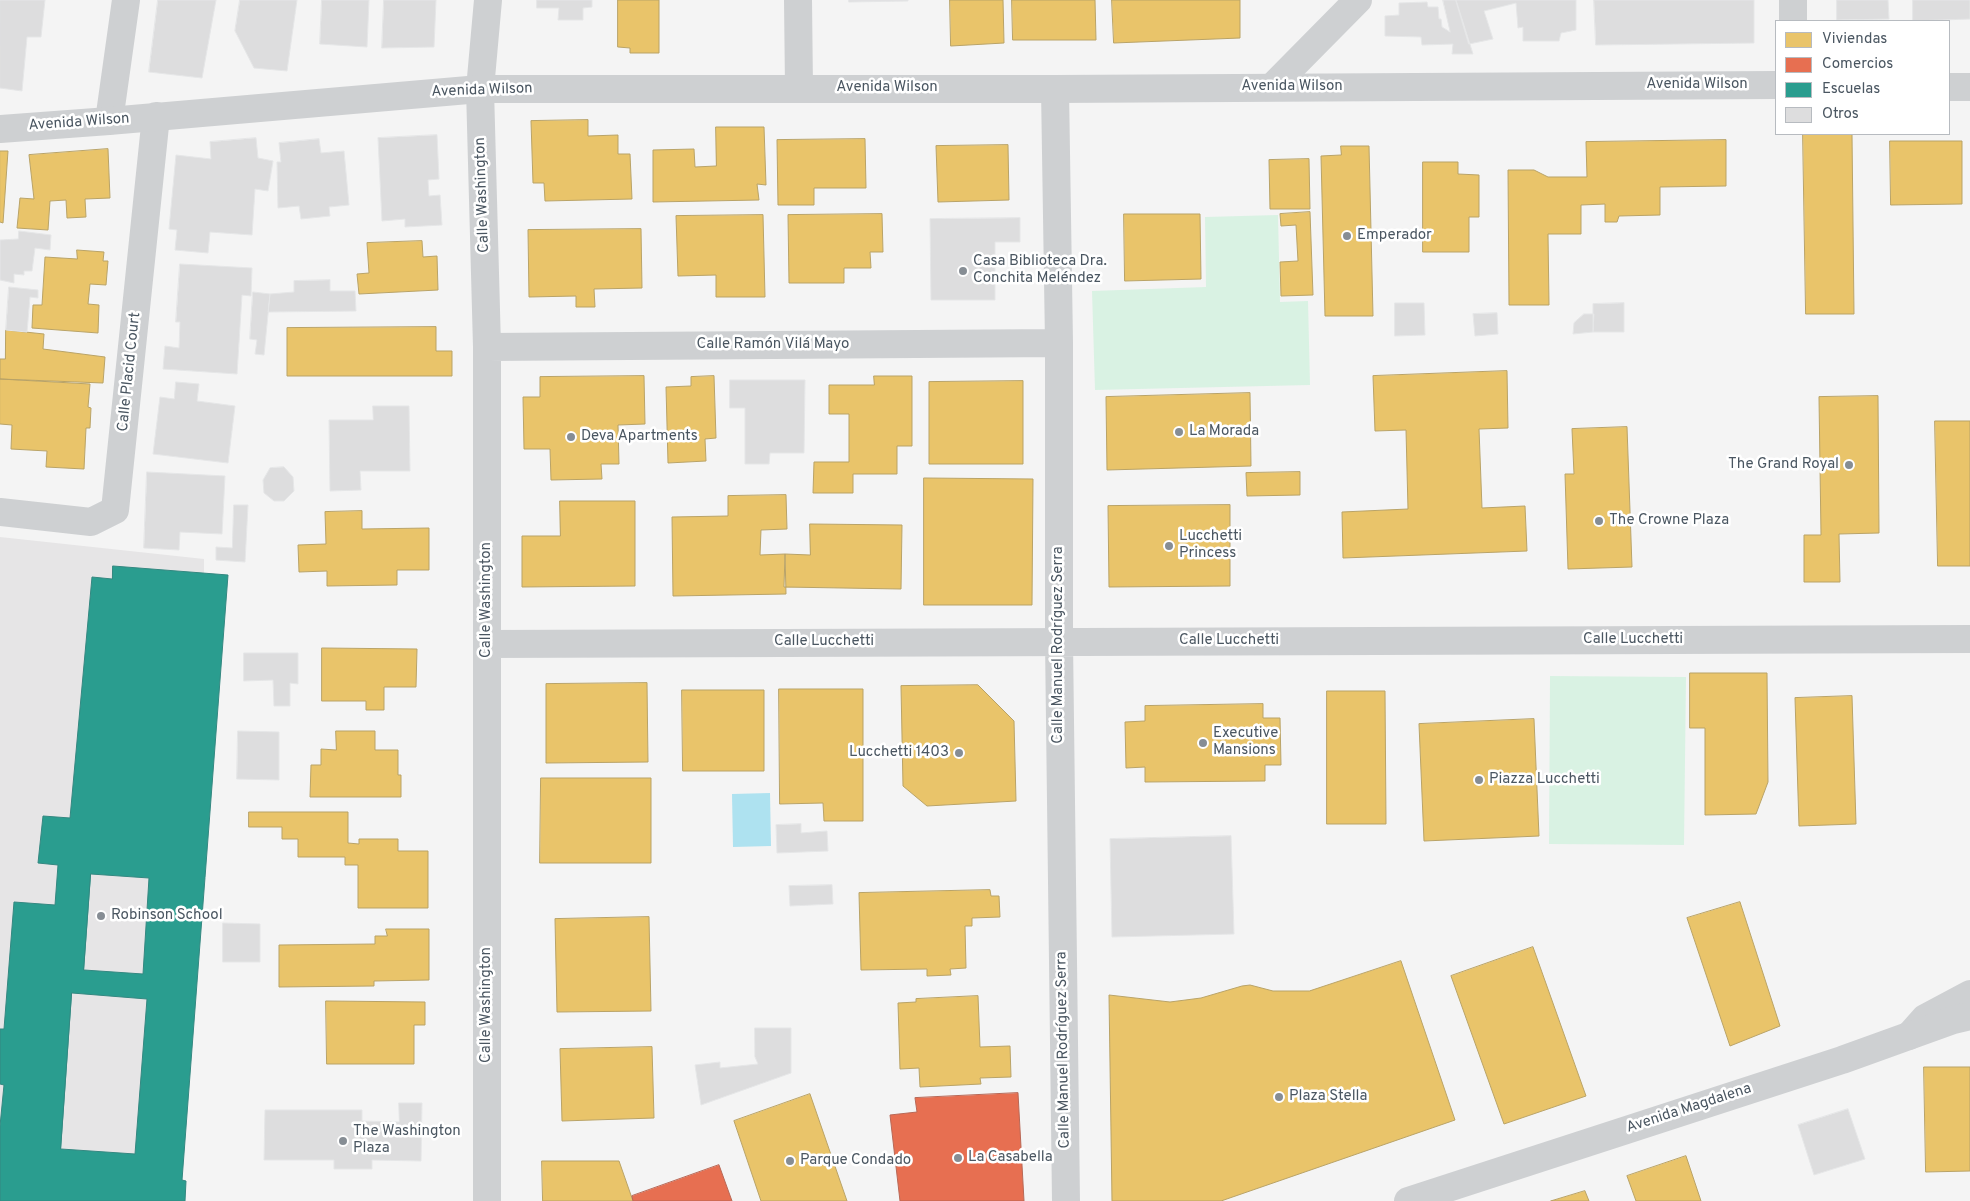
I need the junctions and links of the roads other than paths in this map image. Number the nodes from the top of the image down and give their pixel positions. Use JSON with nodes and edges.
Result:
{"nodes":[{"id":1,"x":126,"y":0,"type":"edge"},
{"id":2,"x":488,"y":0,"type":"edge"},
{"id":3,"x":798,"y":0,"type":"edge"},
{"id":4,"x":1358,"y":0,"type":"edge"},
{"id":5,"x":1793,"y":0,"type":"edge"},
{"id":6,"x":1793,"y":20,"type":"edge"},
{"id":7,"x":1775,"y":85,"type":"edge"},
{"id":8,"x":1272,"y":87,"type":"junction"},
{"id":9,"x":1950,"y":87,"type":"edge"},
{"id":10,"x":1970,"y":87,"type":"edge"},
{"id":11,"x":799,"y":88,"type":"junction"},
{"id":12,"x":480,"y":89,"type":"junction"},
{"id":13,"x":1055,"y":89,"type":"junction"},
{"id":14,"x":156,"y":116,"type":"junction"},
{"id":15,"x":109,"y":122,"type":"junction"},
{"id":16,"x":0,"y":129,"type":"edge"},
{"id":17,"x":1059,"y":343,"type":"junction"},
{"id":18,"x":487,"y":347,"type":"junction"},
{"id":19,"x":0,"y":512,"type":"edge"},
{"id":20,"x":1970,"y":639,"type":"edge"},
{"id":21,"x":1058,"y":641,"type":"junction"},
{"id":22,"x":487,"y":644,"type":"junction"},
{"id":23,"x":1970,"y":994,"type":"edge"},
{"id":24,"x":1970,"y":1016,"type":"edge"},
{"id":25,"x":1909,"y":1036,"type":"junction"},
{"id":26,"x":487,"y":1201,"type":"edge"},
{"id":27,"x":1066,"y":1201,"type":"edge"},
{"id":28,"x":1408,"y":1201,"type":"edge"}],
"edges":[{"from":1,"to":15,"type":"street"},
{"from":2,"to":12,"type":"street","name":"Calle Washington"},
{"from":3,"to":11,"type":"street"},
{"from":4,"to":8,"type":"street"},
{"from":5,"to":6,"type":"street"},
{"from":7,"to":8,"type":"street","name":"Avenida Wilson"},
{"from":8,"to":13,"type":"street","name":"Avenida Wilson"},
{"from":9,"to":10,"type":"street"},
{"from":11,"to":12,"type":"street","name":"Avenida Wilson"},
{"from":11,"to":13,"type":"street","name":"Avenida Wilson"},
{"from":12,"to":14,"type":"street","name":"Avenida Wilson"},
{"from":12,"to":18,"type":"street","name":"Calle Washington"},
{"from":13,"to":17,"type":"street","name":"Calle Manuel Rodríguez Serra"},
{"from":14,"to":15,"type":"street","name":"Avenida Wilson"},
{"from":14,"to":19,"type":"street","name":"Calle Placid Court"},
{"from":15,"to":16,"type":"street","name":"Avenida Wilson"},
{"from":17,"to":18,"type":"street","name":"Calle Ramón Vilá Mayo"},
{"from":17,"to":21,"type":"street","name":"Calle Manuel Rodríguez Serra"},
{"from":18,"to":22,"type":"street","name":"Calle Washington"},
{"from":20,"to":21,"type":"street","name":"Calle Lucchetti"},
{"from":21,"to":22,"type":"street","name":"Calle Lucchetti"},
{"from":21,"to":27,"type":"street","name":"Calle Manuel Rodríguez Serra"},
{"from":22,"to":26,"type":"street","name":"Calle Washington"},
{"from":23,"to":25,"type":"street"},
{"from":24,"to":25,"type":"street","name":"Avenida Magdalena"},
{"from":25,"to":28,"type":"street","name":"Avenida Magdalena"}]}
